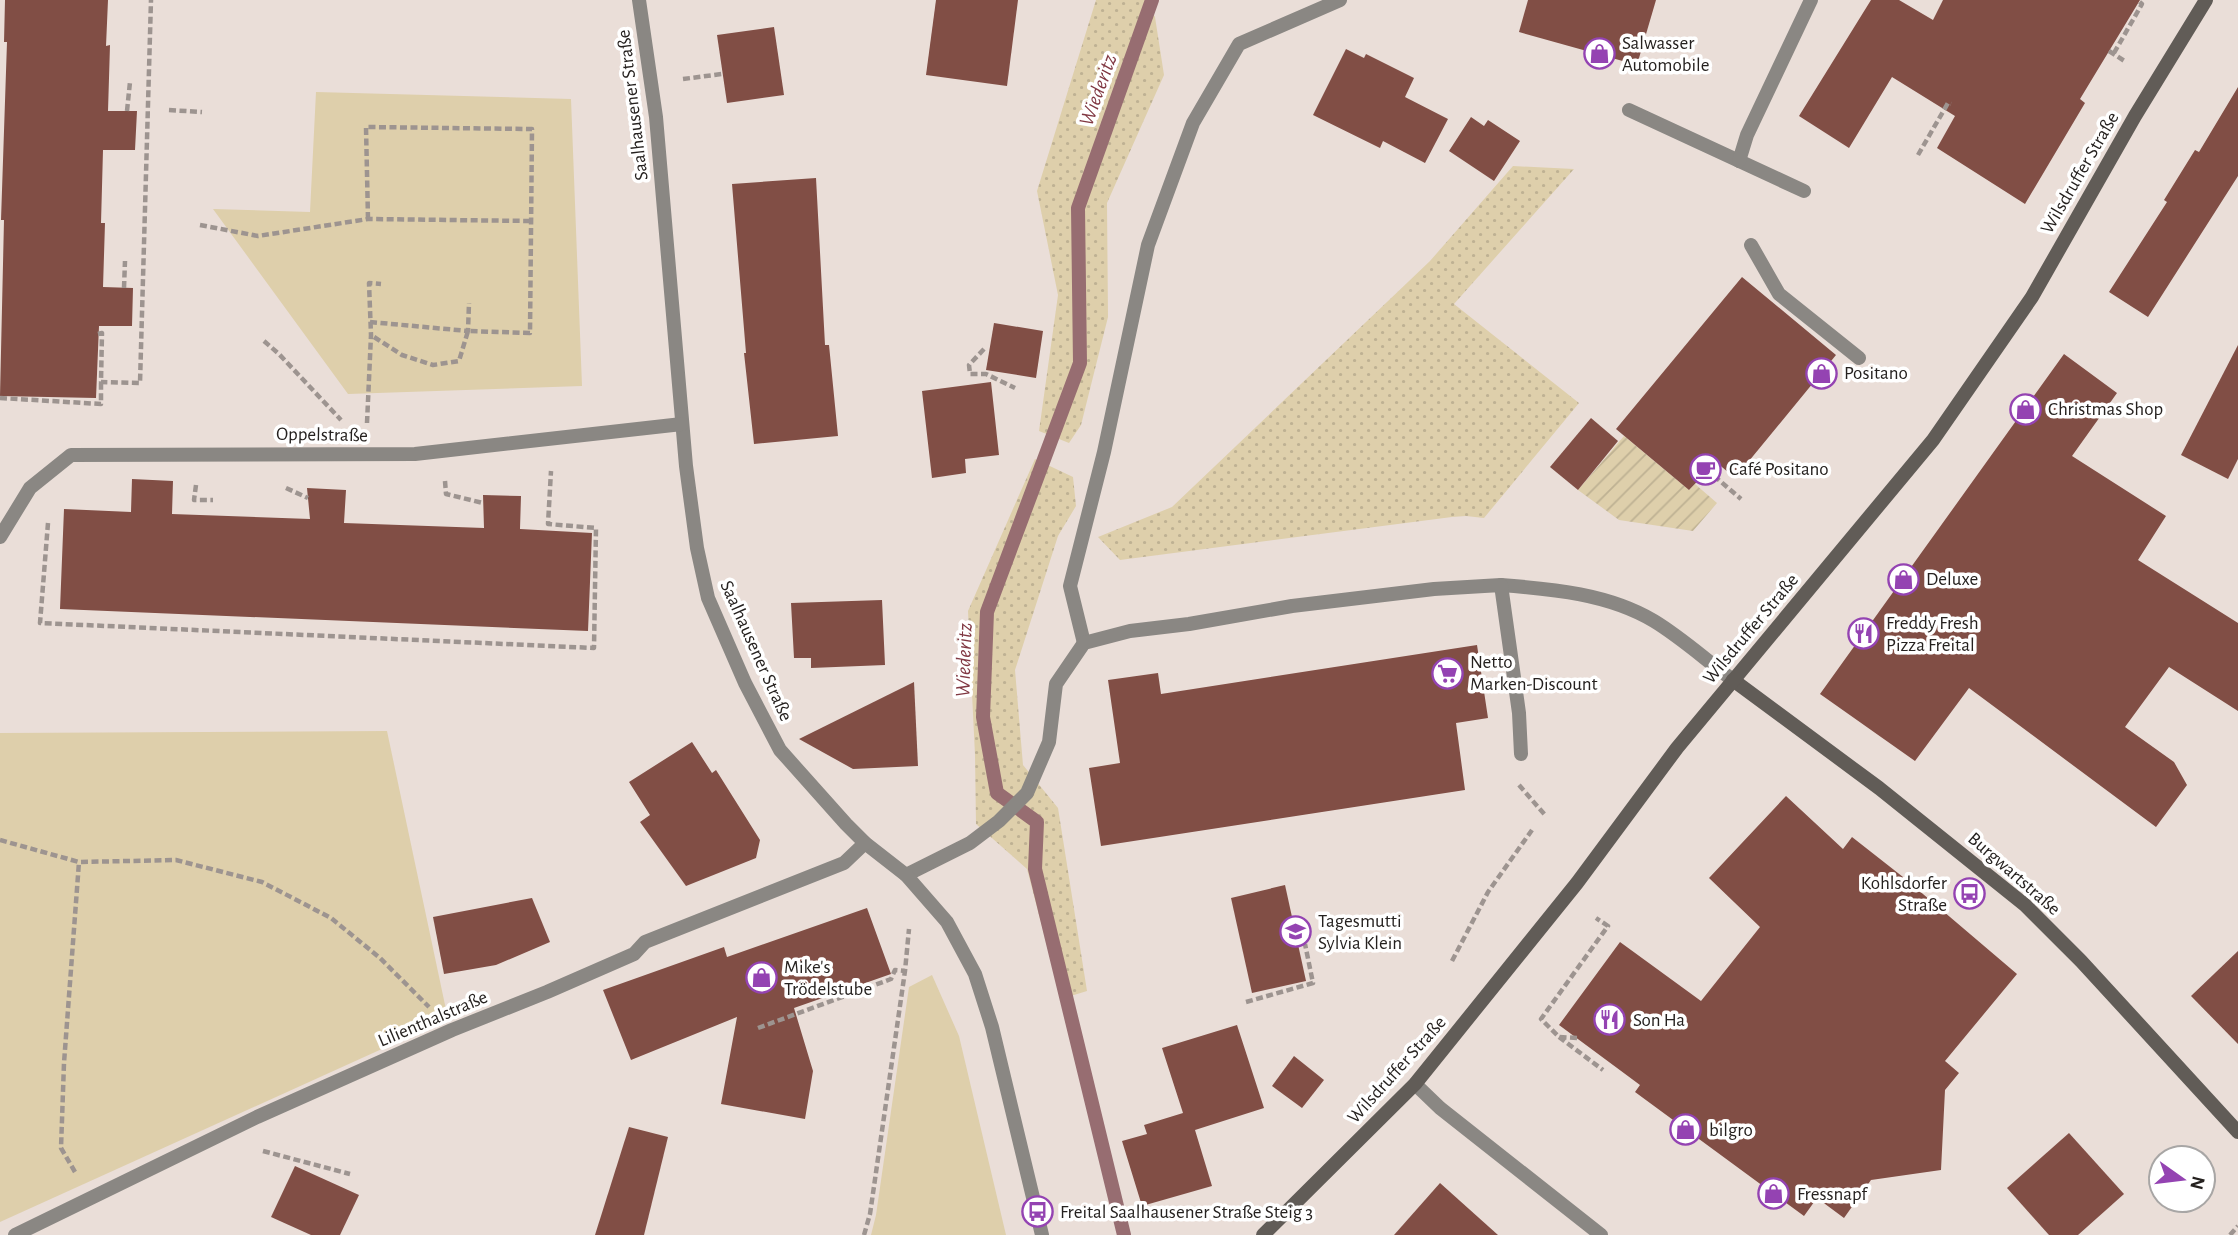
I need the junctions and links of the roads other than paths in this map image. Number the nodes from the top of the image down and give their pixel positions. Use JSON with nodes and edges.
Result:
{"nodes":[{"id":1,"x":639,"y":0,"type":"edge"},
{"id":2,"x":1340,"y":0,"type":"edge"},
{"id":3,"x":1811,"y":0,"type":"edge"},
{"id":4,"x":2206,"y":0,"type":"edge"},
{"id":5,"x":1629,"y":110,"type":"dead end"},
{"id":6,"x":1739,"y":161,"type":"junction"},
{"id":7,"x":1804,"y":191,"type":"dead end"},
{"id":8,"x":1751,"y":245,"type":"dead end"},
{"id":9,"x":1859,"y":358,"type":"dead end"},
{"id":10,"x":682,"y":424,"type":"junction"},
{"id":11,"x":0,"y":537,"type":"edge"},
{"id":12,"x":1502,"y":585,"type":"junction"},
{"id":13,"x":1084,"y":643,"type":"junction"},
{"id":14,"x":1733,"y":680,"type":"junction"},
{"id":15,"x":1521,"y":754,"type":"dead end"},
{"id":16,"x":864,"y":843,"type":"junction"},
{"id":17,"x":906,"y":876,"type":"junction"},
{"id":18,"x":1415,"y":1084,"type":"junction"},
{"id":19,"x":2238,"y":1132,"type":"edge"},
{"id":20,"x":15,"y":1235,"type":"edge"},
{"id":21,"x":1042,"y":1235,"type":"edge"},
{"id":22,"x":1263,"y":1235,"type":"edge"},
{"id":23,"x":1601,"y":1235,"type":"edge"}],
"edges":[{"from":1,"to":10,"type":"street","name":"Saalhausener Straße"},
{"from":2,"to":13,"type":"street"},
{"from":3,"to":6,"type":"street"},
{"from":4,"to":14,"type":"main road","name":"Wilsdruffer Straße"},
{"from":5,"to":6,"type":"street"},
{"from":6,"to":7,"type":"street"},
{"from":8,"to":9,"type":"street"},
{"from":10,"to":11,"type":"street","name":"Oppelstraße"},
{"from":10,"to":16,"type":"street","name":"Saalhausener Straße"},
{"from":12,"to":13,"type":"street"},
{"from":12,"to":14,"type":"street"},
{"from":12,"to":15,"type":"street"},
{"from":13,"to":17,"type":"street"},
{"from":14,"to":18,"type":"main road","name":"Wilsdruffer Straße"},
{"from":14,"to":19,"type":"main road","name":"Burgwartstraße"},
{"from":16,"to":17,"type":"street","name":"Saalhausener Straße"},
{"from":16,"to":20,"type":"street","name":"Lilienthalstraße"},
{"from":17,"to":21,"type":"street","name":"Saalhausener Straße"},
{"from":18,"to":22,"type":"main road","name":"Wilsdruffer Straße"},
{"from":18,"to":23,"type":"street"}]}
